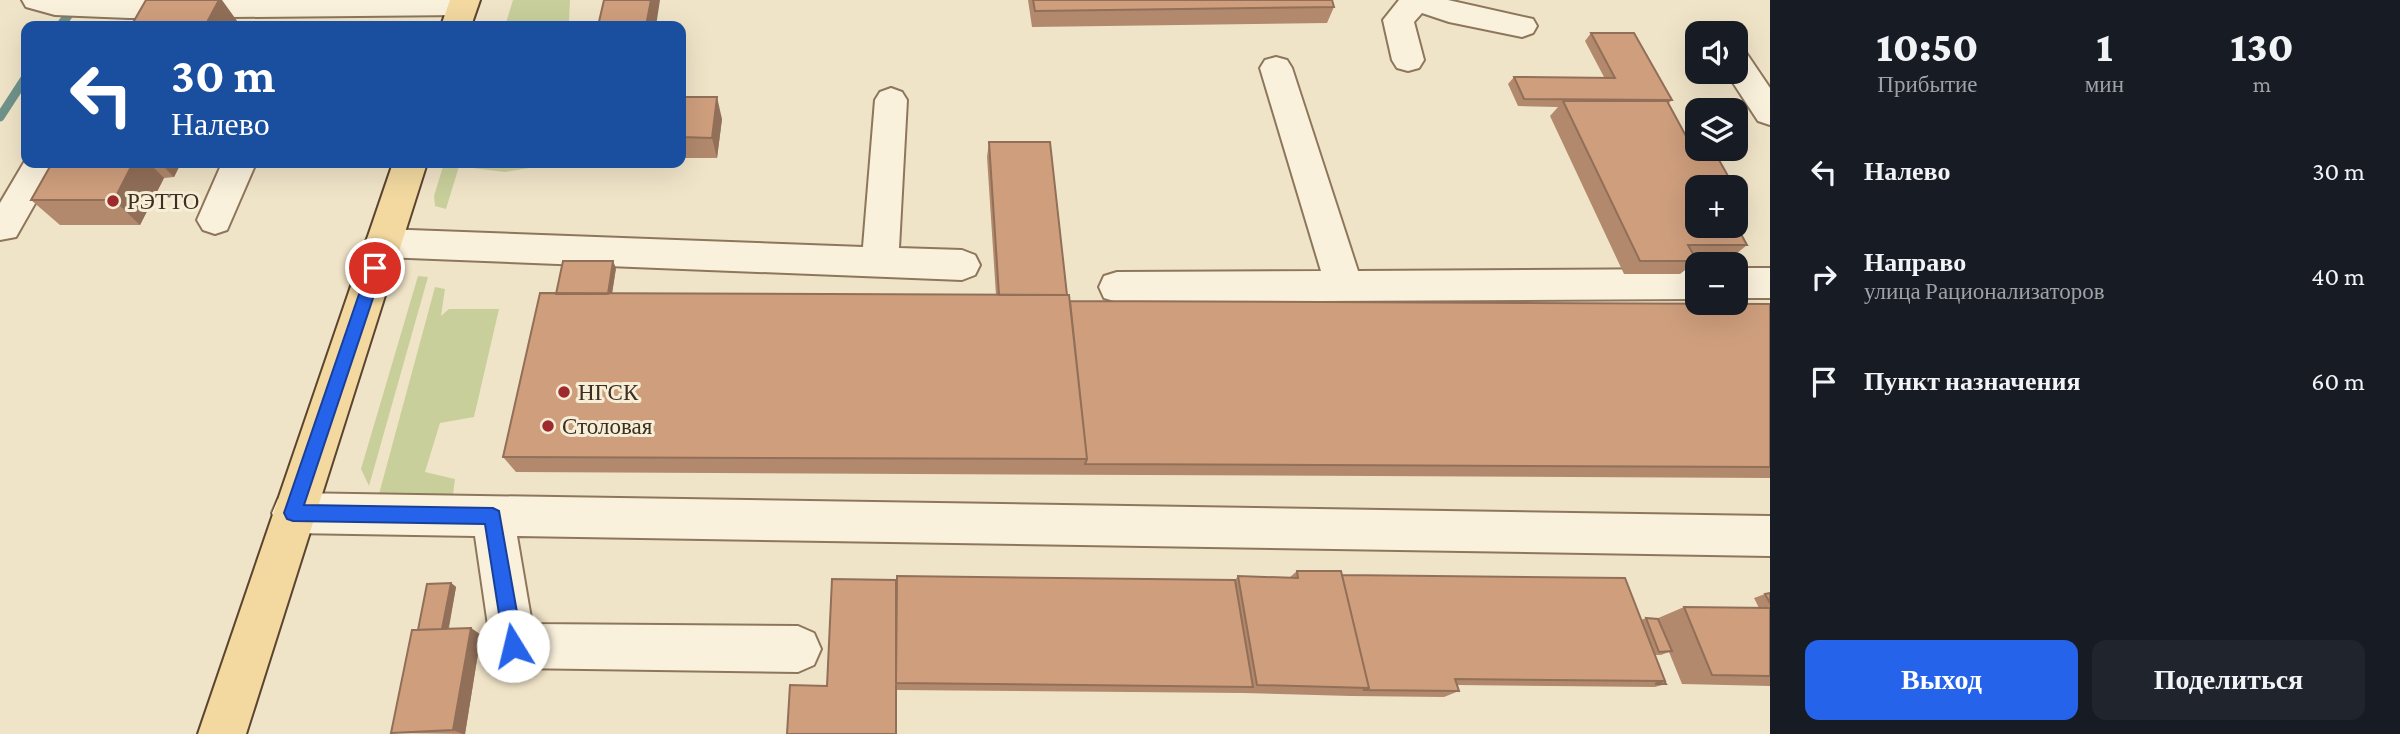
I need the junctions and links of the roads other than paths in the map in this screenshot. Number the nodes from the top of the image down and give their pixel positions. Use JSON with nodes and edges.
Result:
{"nodes":[{"id":1,"x":37,"y":0,"type":"edge"},
{"id":2,"x":1418,"y":0,"type":"edge"},
{"id":3,"x":461,"y":10,"type":"edge"},
{"id":4,"x":302,"y":16,"type":"edge"},
{"id":5,"x":124,"y":17,"type":"edge"},
{"id":6,"x":1522,"y":26,"type":"dead end"},
{"id":7,"x":1408,"y":60,"type":"dead end"},
{"id":8,"x":1276,"y":68,"type":"dead end"},
{"id":9,"x":1748,"y":80,"type":"edge"},
{"id":10,"x":891,"y":100,"type":"dead end"},
{"id":11,"x":1770,"y":113,"type":"edge"},
{"id":12,"x":38,"y":168,"type":"edge"},
{"id":13,"x":237,"y":168,"type":"edge"},
{"id":14,"x":409,"y":168,"type":"edge"},
{"id":15,"x":215,"y":220,"type":"dead end"},
{"id":16,"x":4,"y":227,"type":"dead end"},
{"id":17,"x":383,"y":243,"type":"junction"},
{"id":18,"x":880,"y":262,"type":"junction"},
{"id":19,"x":962,"y":265,"type":"dead end"},
{"id":20,"x":1748,"y":283,"type":"edge"},
{"id":21,"x":1770,"y":283,"type":"edge"},
{"id":22,"x":1685,"y":284,"type":"edge"},
{"id":23,"x":1344,"y":285,"type":"junction"},
{"id":24,"x":1117,"y":287,"type":"dead end"},
{"id":25,"x":293,"y":513,"type":"junction"},
{"id":26,"x":493,"y":516,"type":"junction"},
{"id":27,"x":1770,"y":536,"type":"edge"},
{"id":28,"x":798,"y":649,"type":"dead end"},
{"id":29,"x":222,"y":734,"type":"edge"}],
"edges":[{"from":1,"to":5,"type":"lane"},
{"from":2,"to":6,"type":"lane"},
{"from":2,"to":7,"type":"lane"},
{"from":3,"to":4,"type":"lane"},
{"from":4,"to":5,"type":"lane"},
{"from":8,"to":23,"type":"lane"},
{"from":9,"to":11,"type":"lane"},
{"from":10,"to":18,"type":"lane"},
{"from":12,"to":16,"type":"lane"},
{"from":13,"to":15,"type":"lane"},
{"from":14,"to":17,"type":"main road"},
{"from":17,"to":18,"type":"lane"},
{"from":17,"to":25,"type":"main road"},
{"from":18,"to":19,"type":"lane"},
{"from":20,"to":21,"type":"lane"},
{"from":22,"to":23,"type":"lane"},
{"from":23,"to":24,"type":"lane"},
{"from":25,"to":26,"type":"lane"},
{"from":25,"to":29,"type":"main road"},
{"from":26,"to":27,"type":"lane"},
{"from":26,"to":28,"type":"lane"}]}
